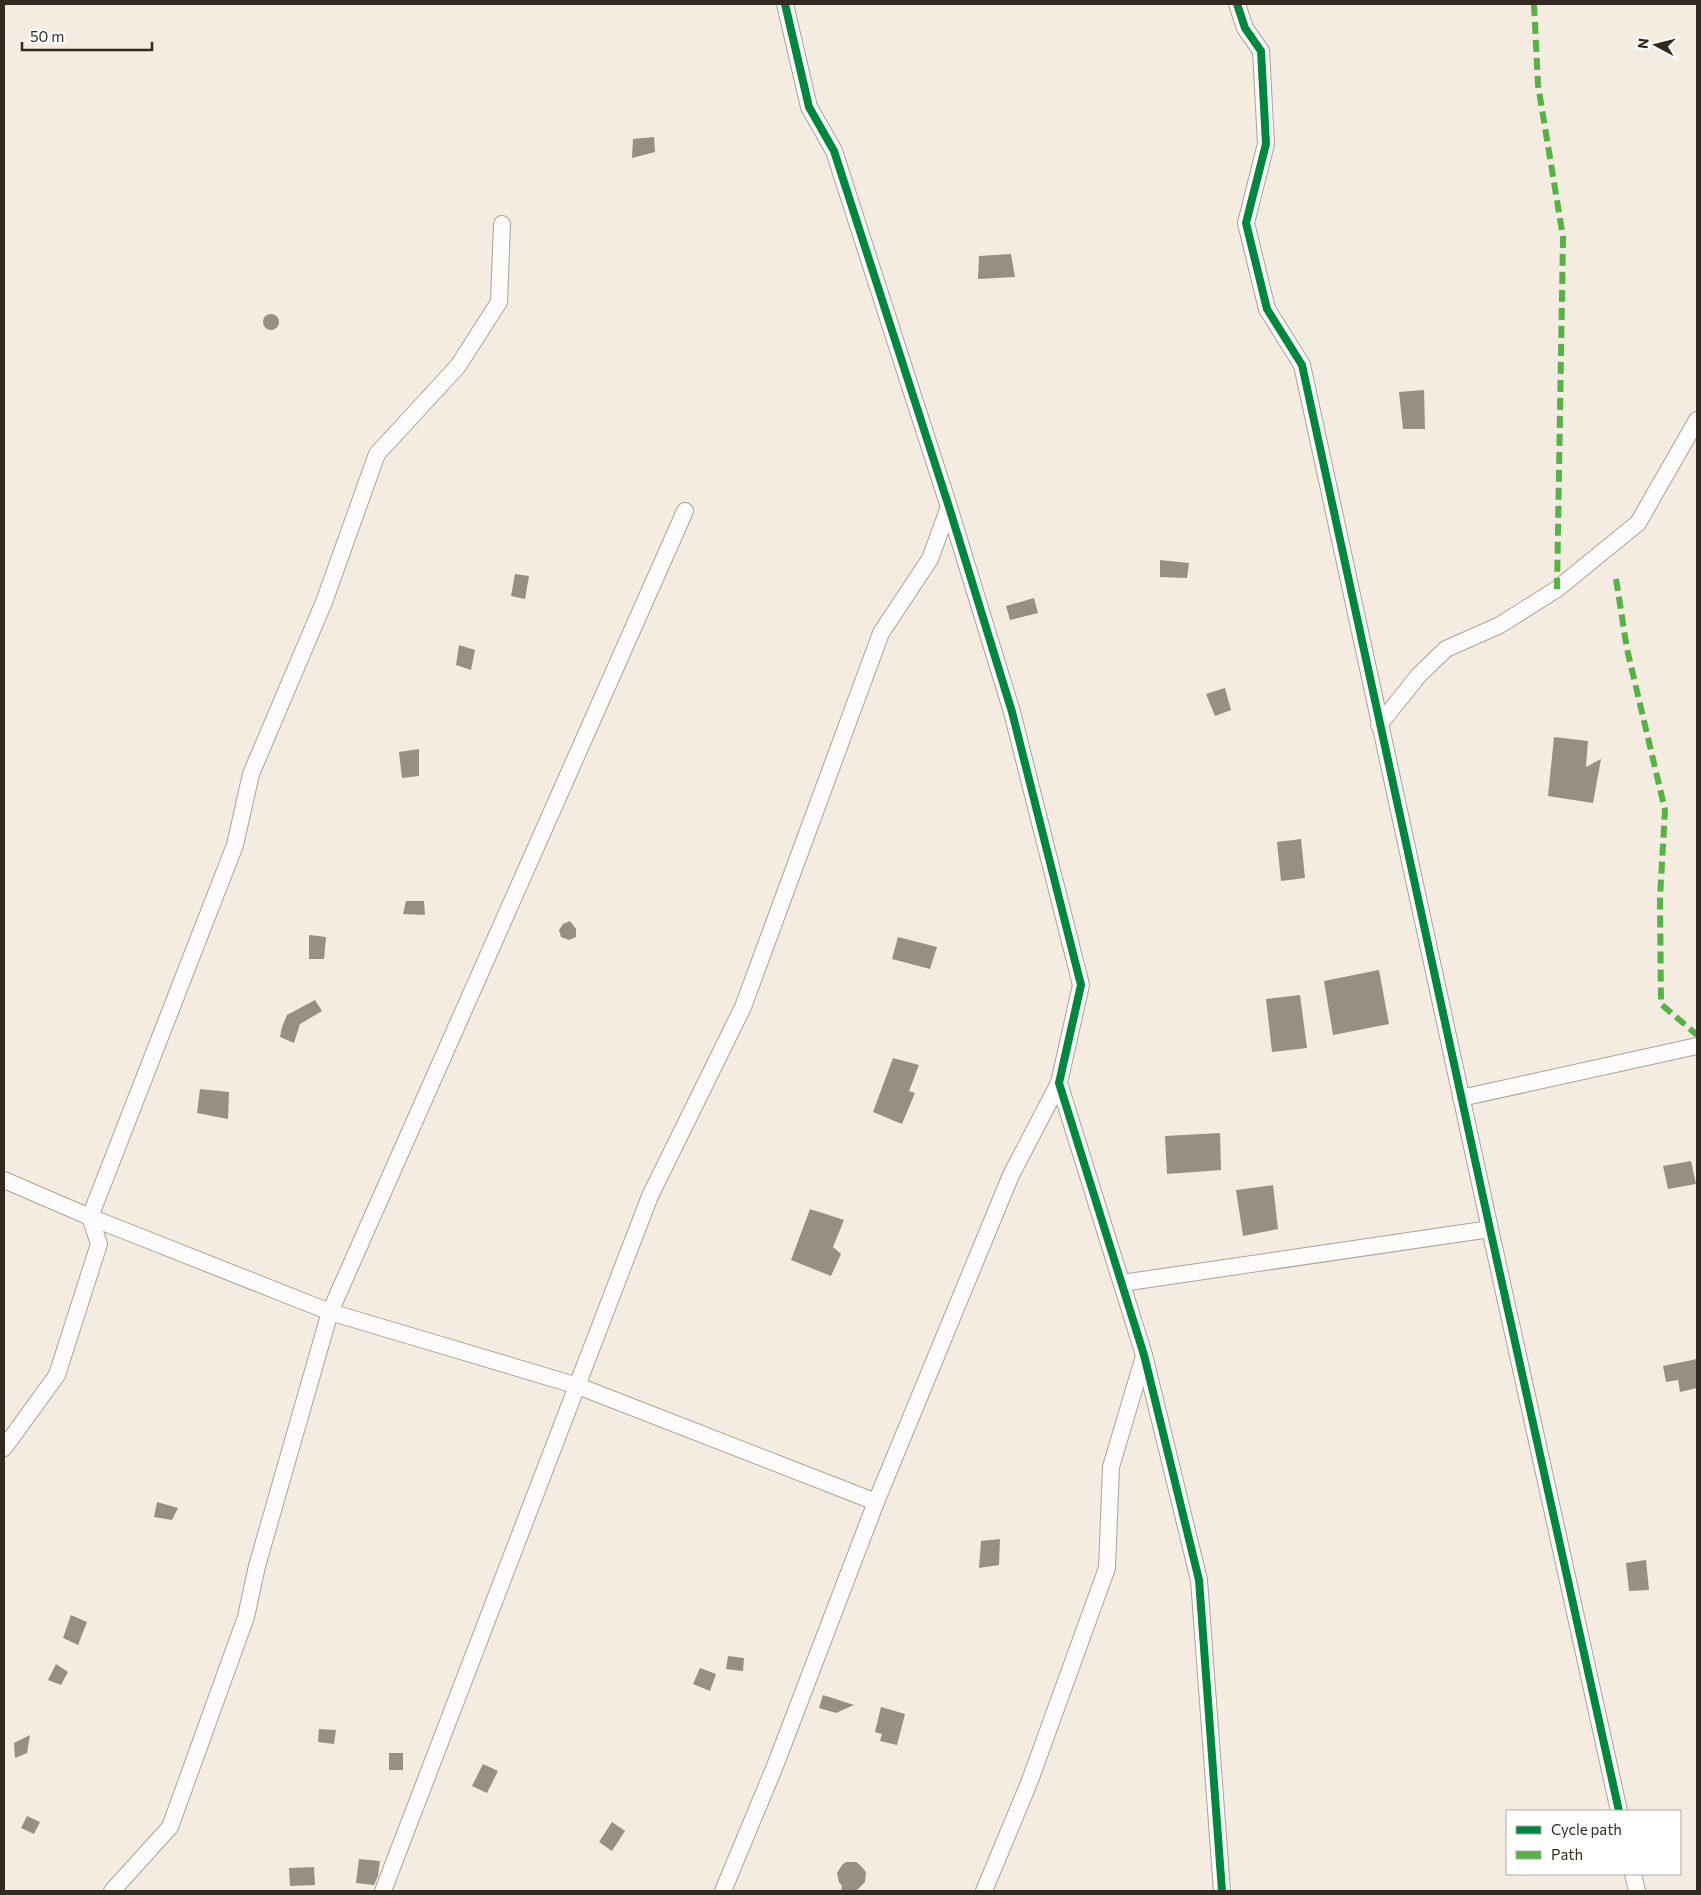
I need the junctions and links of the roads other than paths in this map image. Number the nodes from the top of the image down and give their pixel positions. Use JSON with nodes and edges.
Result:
{"nodes":[{"id":1,"x":785,"y":4,"type":"edge"},
{"id":2,"x":1237,"y":4,"type":"edge"},
{"id":3,"x":502,"y":224,"type":"dead end"},
{"id":4,"x":1697,"y":420,"type":"edge"},
{"id":5,"x":949,"y":507,"type":"junction"},
{"id":6,"x":685,"y":511,"type":"dead end"},
{"id":7,"x":1379,"y":725,"type":"junction"},
{"id":8,"x":1697,"y":1046,"type":"edge"},
{"id":9,"x":1060,"y":1083,"type":"junction"},
{"id":10,"x":1461,"y":1098,"type":"junction"},
{"id":11,"x":4,"y":1180,"type":"edge"},
{"id":12,"x":90,"y":1217,"type":"junction"},
{"id":13,"x":1490,"y":1229,"type":"junction"},
{"id":14,"x":1122,"y":1283,"type":"junction"},
{"id":15,"x":330,"y":1312,"type":"junction"},
{"id":16,"x":1144,"y":1355,"type":"junction"},
{"id":17,"x":578,"y":1386,"type":"junction"},
{"id":18,"x":4,"y":1448,"type":"edge"},
{"id":19,"x":876,"y":1502,"type":"junction"},
{"id":20,"x":1619,"y":1810,"type":"edge"},
{"id":21,"x":1633,"y":1875,"type":"edge"},
{"id":22,"x":112,"y":1891,"type":"edge"},
{"id":23,"x":383,"y":1891,"type":"edge"},
{"id":24,"x":724,"y":1891,"type":"edge"},
{"id":25,"x":984,"y":1891,"type":"edge"},
{"id":26,"x":1222,"y":1891,"type":"edge"},
{"id":27,"x":1637,"y":1891,"type":"edge"}],
"edges":[{"from":1,"to":5,"type":"street"},
{"from":2,"to":7,"type":"street"},
{"from":3,"to":12,"type":"street"},
{"from":4,"to":7,"type":"street"},
{"from":5,"to":9,"type":"street"},
{"from":5,"to":17,"type":"street"},
{"from":6,"to":15,"type":"street"},
{"from":7,"to":10,"type":"street"},
{"from":8,"to":10,"type":"street"},
{"from":9,"to":14,"type":"street"},
{"from":9,"to":19,"type":"street"},
{"from":10,"to":13,"type":"street"},
{"from":11,"to":12,"type":"street"},
{"from":12,"to":15,"type":"street"},
{"from":12,"to":18,"type":"street"},
{"from":13,"to":14,"type":"street"},
{"from":13,"to":20,"type":"street"},
{"from":14,"to":16,"type":"street"},
{"from":15,"to":17,"type":"street"},
{"from":15,"to":22,"type":"street"},
{"from":16,"to":25,"type":"street"},
{"from":16,"to":26,"type":"street"},
{"from":17,"to":19,"type":"street"},
{"from":17,"to":23,"type":"street"},
{"from":19,"to":24,"type":"street"},
{"from":21,"to":27,"type":"street"}]}
